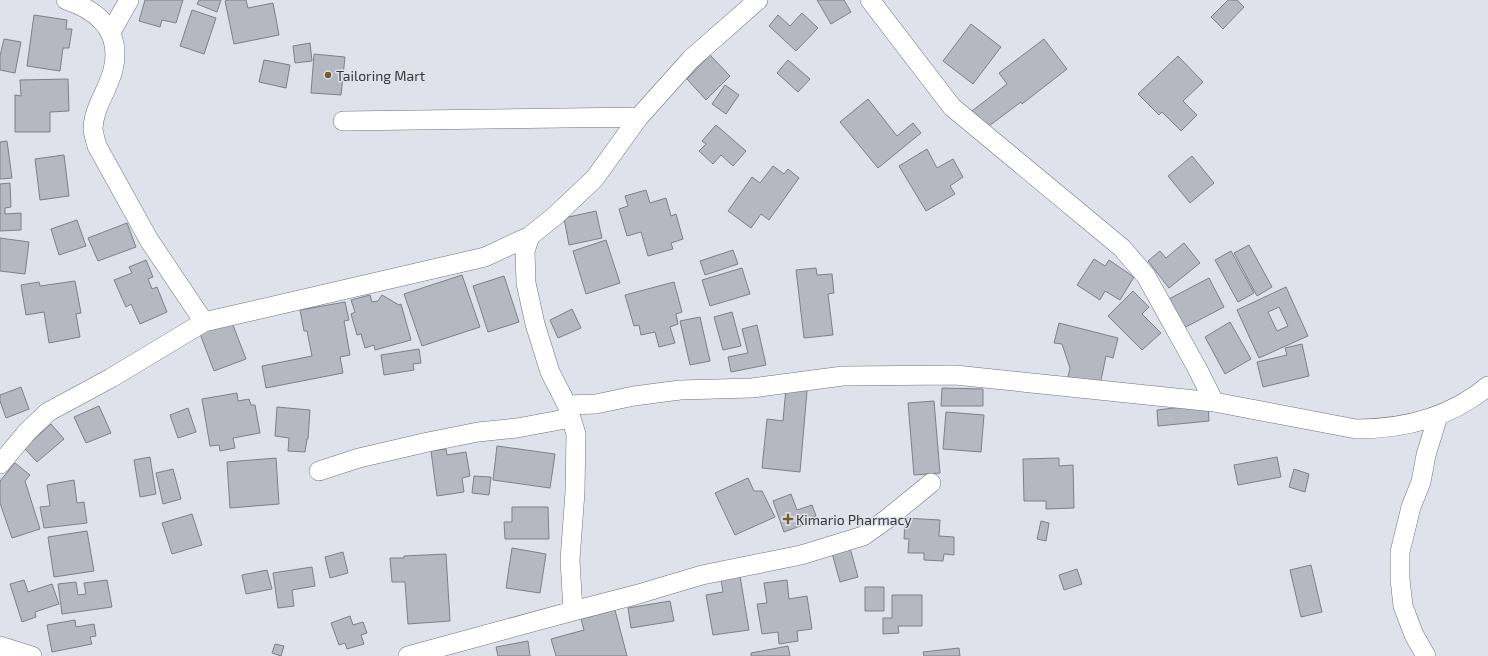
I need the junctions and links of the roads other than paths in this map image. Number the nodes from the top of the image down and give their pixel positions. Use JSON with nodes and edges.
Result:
{"nodes":[{"id":1,"x":66,"y":0,"type":"edge"},
{"id":2,"x":129,"y":0,"type":"edge"},
{"id":3,"x":758,"y":0,"type":"edge"},
{"id":4,"x":870,"y":0,"type":"edge"},
{"id":5,"x":111,"y":32,"type":"junction"},
{"id":6,"x":639,"y":117,"type":"junction"},
{"id":7,"x":343,"y":121,"type":"dead end"},
{"id":8,"x":530,"y":236,"type":"junction"},
{"id":9,"x":204,"y":322,"type":"junction"},
{"id":10,"x":1488,"y":386,"type":"edge"},
{"id":11,"x":1214,"y":402,"type":"junction"},
{"id":12,"x":569,"y":411,"type":"junction"},
{"id":13,"x":1438,"y":416,"type":"junction"},
{"id":14,"x":0,"y":464,"type":"edge"},
{"id":15,"x":319,"y":471,"type":"dead end"},
{"id":16,"x":931,"y":483,"type":"dead end"},
{"id":17,"x":573,"y":611,"type":"junction"},
{"id":18,"x":0,"y":646,"type":"edge"},
{"id":19,"x":32,"y":656,"type":"edge"},
{"id":20,"x":408,"y":656,"type":"edge"},
{"id":21,"x":1426,"y":656,"type":"edge"}],
"edges":[{"from":1,"to":5,"type":"street"},
{"from":2,"to":5,"type":"street"},
{"from":3,"to":6,"type":"street"},
{"from":4,"to":11,"type":"street"},
{"from":5,"to":9,"type":"street"},
{"from":6,"to":7,"type":"street"},
{"from":6,"to":8,"type":"street"},
{"from":8,"to":9,"type":"street"},
{"from":8,"to":12,"type":"street"},
{"from":9,"to":14,"type":"street"},
{"from":10,"to":13,"type":"street"},
{"from":11,"to":12,"type":"street"},
{"from":11,"to":13,"type":"street"},
{"from":12,"to":15,"type":"street"},
{"from":12,"to":17,"type":"street"},
{"from":13,"to":21,"type":"street"},
{"from":16,"to":17,"type":"street"},
{"from":17,"to":20,"type":"street"},
{"from":18,"to":19,"type":"street"}]}
